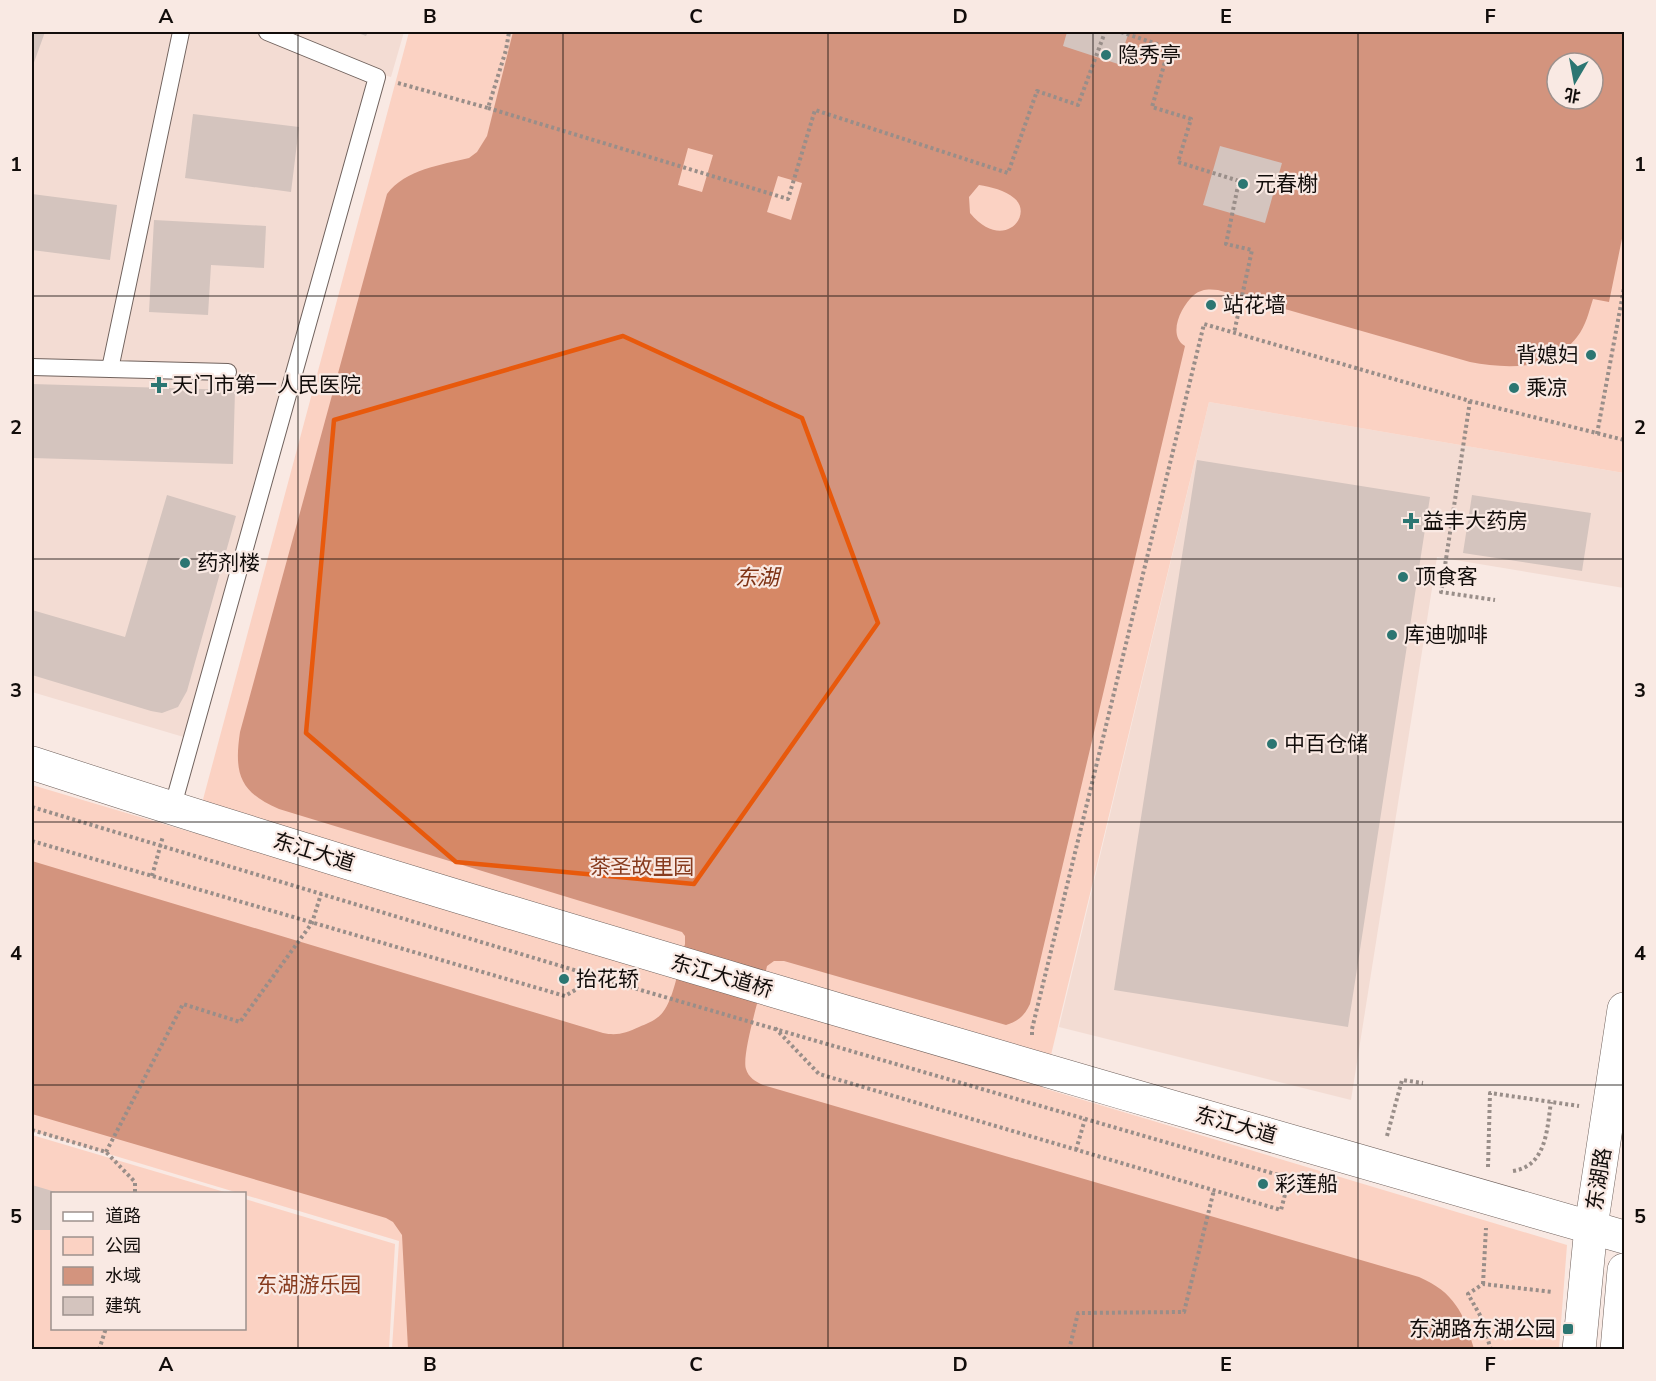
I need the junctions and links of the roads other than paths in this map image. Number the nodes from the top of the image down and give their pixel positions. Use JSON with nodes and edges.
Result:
{"nodes":[{"id":1,"x":181,"y":32,"type":"edge"},
{"id":2,"x":267,"y":32,"type":"edge"},
{"id":3,"x":32,"y":367,"type":"edge"},
{"id":4,"x":110,"y":369,"type":"junction"},
{"id":5,"x":228,"y":372,"type":"dead end"},
{"id":6,"x":32,"y":763,"type":"edge"},
{"id":7,"x":172,"y":809,"type":"junction"},
{"id":8,"x":597,"y":939,"type":"joint"},
{"id":9,"x":1624,"y":1009,"type":"edge"},
{"id":10,"x":848,"y":1012,"type":"joint"},
{"id":11,"x":1591,"y":1227,"type":"junction"},
{"id":12,"x":1624,"y":1237,"type":"edge"},
{"id":13,"x":1624,"y":1270,"type":"edge"},
{"id":14,"x":1579,"y":1350,"type":"edge"},
{"id":15,"x":1617,"y":1350,"type":"edge"}],
"edges":[{"from":1,"to":4,"type":"lane"},
{"from":2,"to":7,"type":"lane"},
{"from":3,"to":4,"type":"lane"},
{"from":4,"to":5,"type":"lane"},
{"from":6,"to":7,"type":"street","name":"东江大道"},
{"from":7,"to":8,"type":"street","name":"东江大道"},
{"from":8,"to":10,"type":"street","name":"东江大道桥"},
{"from":9,"to":11,"type":"street","name":"东湖路"},
{"from":10,"to":11,"type":"street","name":"东江大道"},
{"from":11,"to":12,"type":"street","name":"东江大道"},
{"from":11,"to":14,"type":"street","name":"东湖路"},
{"from":13,"to":15,"type":"street"}]}
